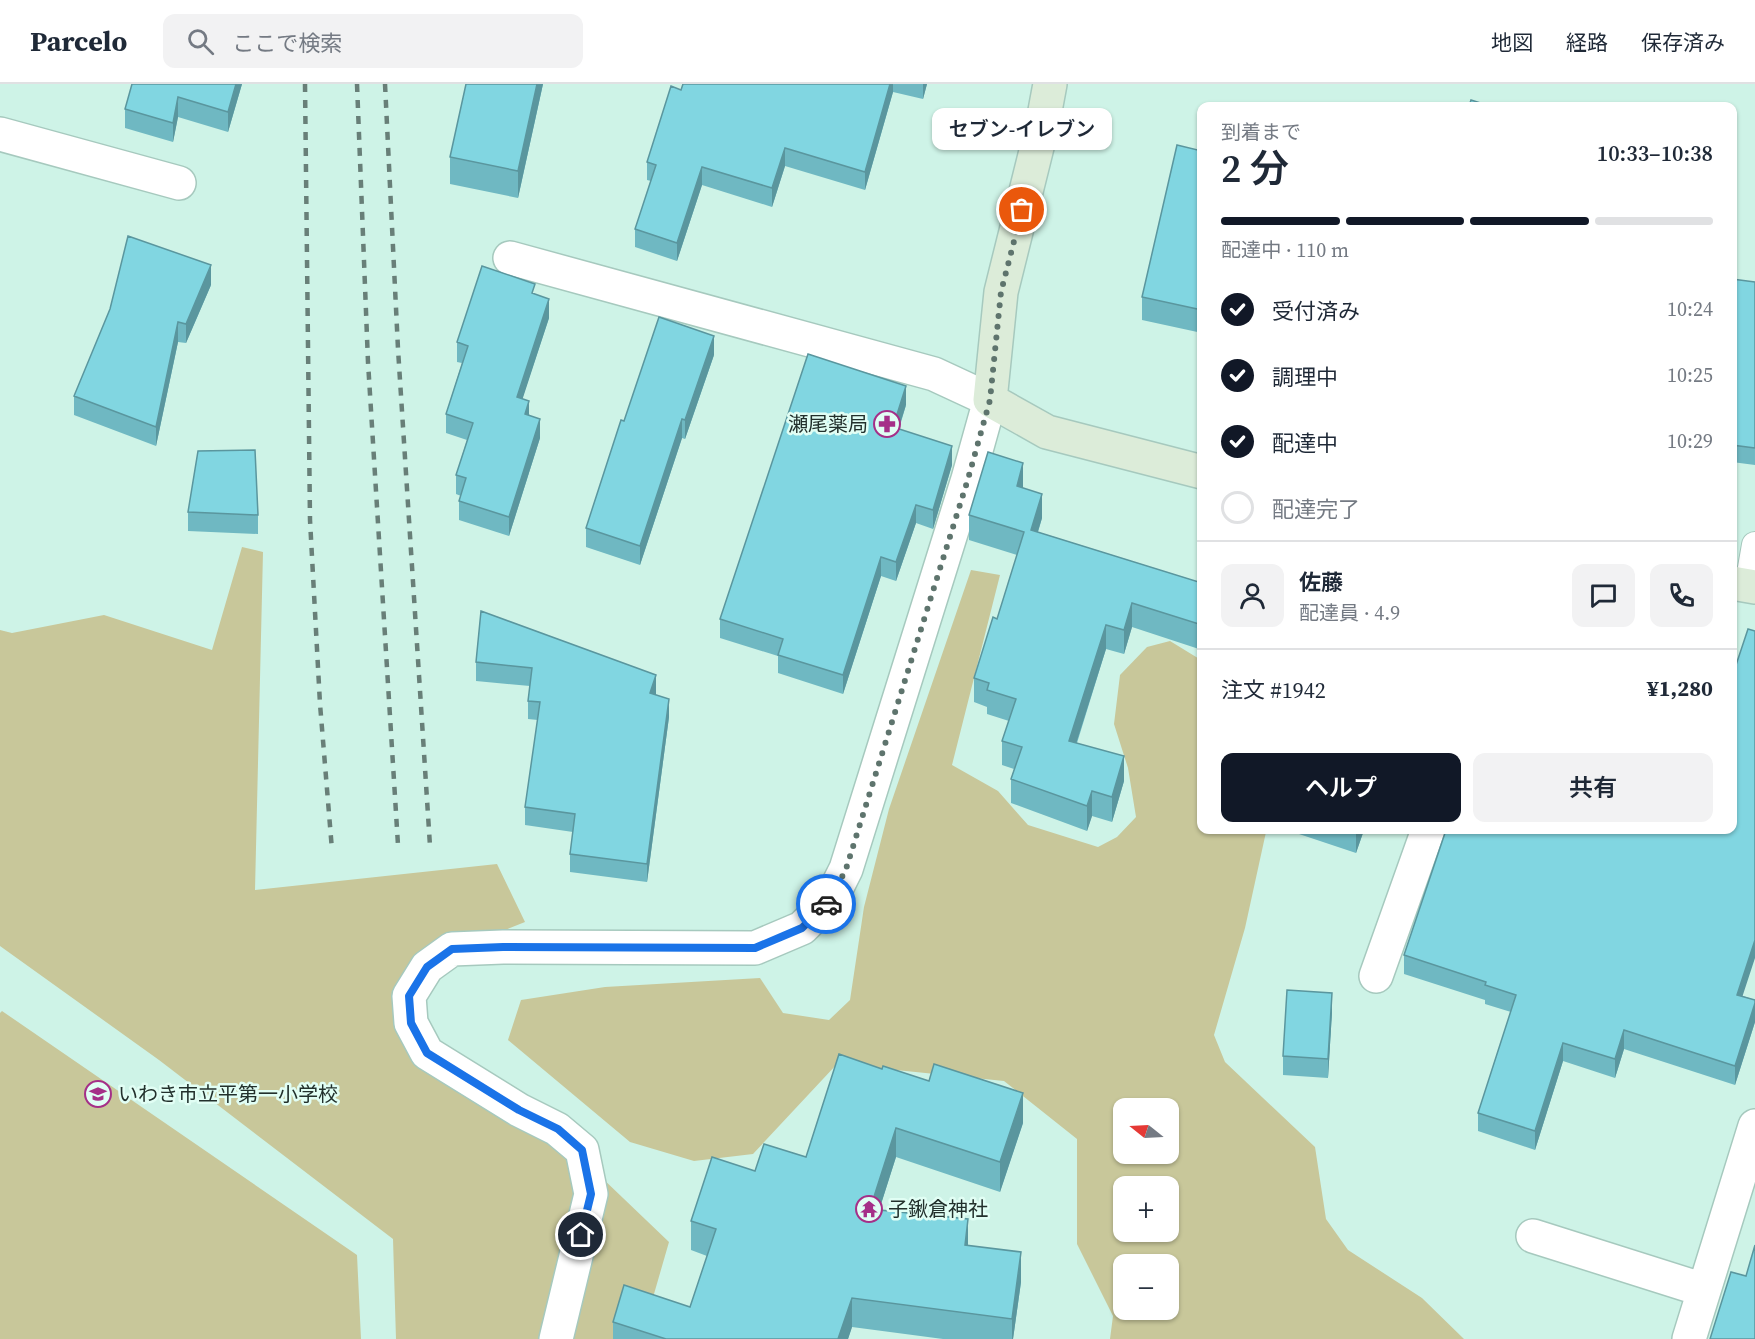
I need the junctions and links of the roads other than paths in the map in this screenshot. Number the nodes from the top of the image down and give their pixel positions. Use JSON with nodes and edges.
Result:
{"nodes":[{"id":1,"x":1050,"y":84,"type":"edge"},
{"id":2,"x":0,"y":134,"type":"edge"},
{"id":3,"x":179,"y":183,"type":"dead end"},
{"id":4,"x":510,"y":258,"type":"dead end"},
{"id":5,"x":990,"y":400,"type":"junction"},
{"id":6,"x":1197,"y":471,"type":"edge"},
{"id":7,"x":1755,"y":545,"type":"edge"},
{"id":8,"x":1745,"y":585,"type":"edge"},
{"id":9,"x":1427,"y":834,"type":"edge"},
{"id":10,"x":1376,"y":976,"type":"dead end"},
{"id":11,"x":1755,"y":1126,"type":"edge"},
{"id":12,"x":1533,"y":1236,"type":"dead end"},
{"id":13,"x":1704,"y":1290,"type":"junction"},
{"id":14,"x":556,"y":1339,"type":"edge"},
{"id":15,"x":1689,"y":1339,"type":"edge"}],
"edges":[{"from":1,"to":5,"type":"street"},
{"from":2,"to":3,"type":"street"},
{"from":4,"to":5,"type":"street"},
{"from":5,"to":6,"type":"street"},
{"from":5,"to":14,"type":"street"},
{"from":7,"to":8,"type":"lane"},
{"from":9,"to":10,"type":"street"},
{"from":11,"to":13,"type":"street"},
{"from":12,"to":13,"type":"street"},
{"from":13,"to":15,"type":"street"}]}
